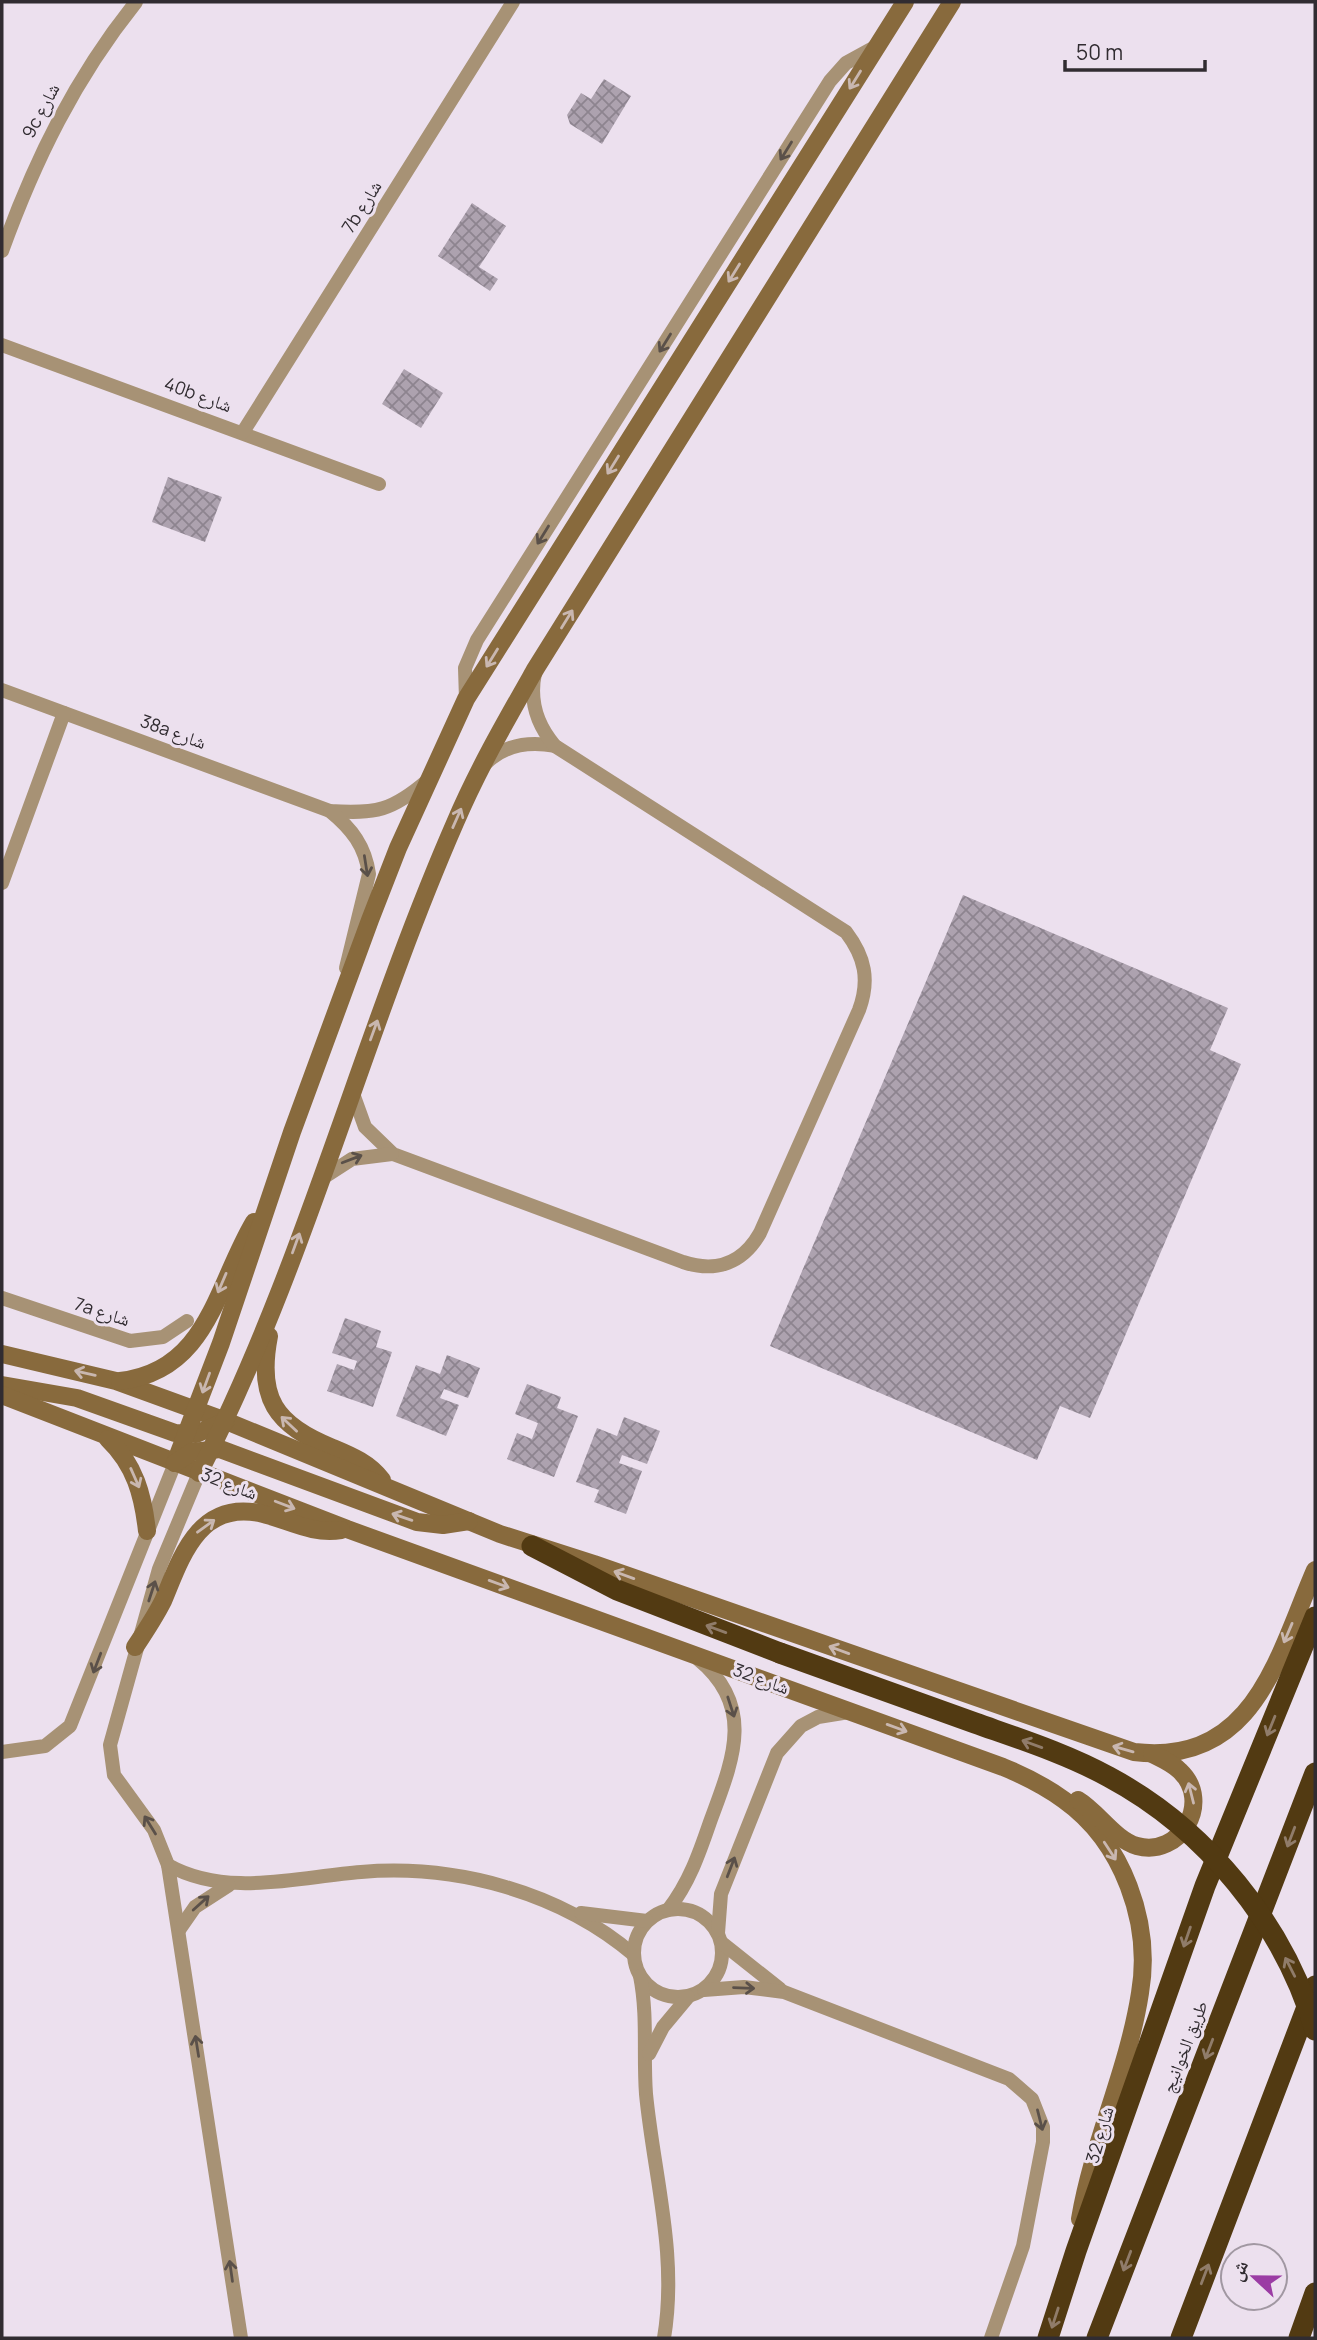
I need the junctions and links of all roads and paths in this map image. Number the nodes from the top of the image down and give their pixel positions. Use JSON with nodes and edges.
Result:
{"nodes":[{"id":1,"x":136,"y":2,"type":"edge"},
{"id":2,"x":513,"y":2,"type":"edge"},
{"id":3,"x":905,"y":2,"type":"edge"},
{"id":4,"x":952,"y":2,"type":"edge"},
{"id":5,"x":2,"y":251,"type":"edge"},
{"id":6,"x":2,"y":345,"type":"edge"},
{"id":7,"x":243,"y":432,"type":"junction"},
{"id":8,"x":379,"y":484,"type":"dead end"},
{"id":9,"x":536,"y":668,"type":"junction"},
{"id":10,"x":2,"y":690,"type":"edge"},
{"id":11,"x":64,"y":713,"type":"junction"},
{"id":12,"x":555,"y":747,"type":"junction"},
{"id":13,"x":480,"y":768,"type":"junction"},
{"id":14,"x":430,"y":778,"type":"junction"},
{"id":15,"x":330,"y":811,"type":"junction"},
{"id":16,"x":2,"y":883,"type":"edge"},
{"id":17,"x":345,"y":992,"type":"junction"},
{"id":18,"x":352,"y":1091,"type":"junction"},
{"id":19,"x":393,"y":1154,"type":"junction"},
{"id":20,"x":318,"y":1182,"type":"junction"},
{"id":21,"x":268,"y":1203,"type":"junction"},
{"id":22,"x":279,"y":1290,"type":"junction"},
{"id":23,"x":2,"y":1298,"type":"edge"},
{"id":24,"x":187,"y":1321,"type":"dead end"},
{"id":25,"x":2,"y":1354,"type":"edge"},
{"id":26,"x":116,"y":1381,"type":"junction"},
{"id":27,"x":2,"y":1385,"type":"edge"},
{"id":28,"x":2,"y":1395,"type":"edge"},
{"id":29,"x":196,"y":1410,"type":"junction"},
{"id":30,"x":226,"y":1421,"type":"junction"},
{"id":31,"x":103,"y":1434,"type":"junction"},
{"id":32,"x":186,"y":1434,"type":"junction"},
{"id":33,"x":212,"y":1448,"type":"junction"},
{"id":34,"x":174,"y":1462,"type":"junction"},
{"id":35,"x":199,"y":1473,"type":"junction"},
{"id":36,"x":386,"y":1486,"type":"junction"},
{"id":37,"x":469,"y":1521,"type":"junction"},
{"id":38,"x":347,"y":1529,"type":"junction"},
{"id":39,"x":148,"y":1531,"type":"junction"},
{"id":40,"x":532,"y":1546,"type":"junction"},
{"id":41,"x":1315,"y":1570,"type":"edge"},
{"id":42,"x":1315,"y":1617,"type":"edge"},
{"id":43,"x":135,"y":1647,"type":"junction"},
{"id":44,"x":691,"y":1653,"type":"junction"},
{"id":45,"x":854,"y":1712,"type":"junction"},
{"id":46,"x":2,"y":1752,"type":"edge"},
{"id":47,"x":1152,"y":1754,"type":"junction"},
{"id":48,"x":1315,"y":1773,"type":"edge"},
{"id":49,"x":1036,"y":1782,"type":"junction"},
{"id":50,"x":168,"y":1865,"type":"junction"},
{"id":51,"x":231,"y":1884,"type":"junction"},
{"id":52,"x":570,"y":1910,"type":"junction"},
{"id":53,"x":668,"y":1910,"type":"junction"},
{"id":54,"x":647,"y":1921,"type":"junction"},
{"id":55,"x":179,"y":1930,"type":"junction"},
{"id":56,"x":720,"y":1938,"type":"junction"},
{"id":57,"x":634,"y":1955,"type":"junction"},
{"id":58,"x":640,"y":1976,"type":"junction"},
{"id":59,"x":1315,"y":1986,"type":"edge"},
{"id":60,"x":704,"y":1990,"type":"junction"},
{"id":61,"x":784,"y":1992,"type":"junction"},
{"id":62,"x":688,"y":1997,"type":"junction"},
{"id":63,"x":1315,"y":2030,"type":"edge"},
{"id":64,"x":646,"y":2062,"type":"junction"},
{"id":65,"x":1076,"y":2251,"type":"junction"},
{"id":66,"x":1315,"y":2293,"type":"edge"},
{"id":67,"x":1299,"y":2337,"type":"edge"},
{"id":68,"x":241,"y":2338,"type":"edge"},
{"id":69,"x":664,"y":2338,"type":"edge"},
{"id":70,"x":991,"y":2338,"type":"edge"},
{"id":71,"x":1048,"y":2338,"type":"edge"},
{"id":72,"x":1097,"y":2338,"type":"edge"},
{"id":73,"x":1181,"y":2338,"type":"edge"}],
"edges":[{"from":1,"to":5,"type":"street","name":"9c شارع"},
{"from":2,"to":7,"type":"street","name":"7b شارع"},
{"from":3,"to":14,"type":"street","one_way":true},
{"from":9,"to":4,"type":"street","one_way":true},
{"from":6,"to":7,"type":"street","name":"40b شارع"},
{"from":7,"to":8,"type":"street","name":"40b شارع"},
{"from":9,"to":12,"type":"street"},
{"from":9,"to":13,"type":"street"},
{"from":10,"to":11,"type":"street","name":"38a شارع"},
{"from":11,"to":15,"type":"street","name":"38a شارع"},
{"from":11,"to":16,"type":"street"},
{"from":12,"to":13,"type":"street"},
{"from":12,"to":19,"type":"street"},
{"from":18,"to":13,"type":"street","one_way":true},
{"from":14,"to":15,"type":"street","name":"38a شارع"},
{"from":14,"to":17,"type":"street"},
{"from":15,"to":17,"type":"street","name":"38a شارع","one_way":true},
{"from":17,"to":21,"type":"street"},
{"from":18,"to":19,"type":"street"},
{"from":18,"to":20,"type":"street"},
{"from":20,"to":19,"type":"street","one_way":true},
{"from":22,"to":20,"type":"street","one_way":true},
{"from":21,"to":26,"type":"street","one_way":true},
{"from":21,"to":29,"type":"street","one_way":true},
{"from":22,"to":30,"type":"street"},
{"from":36,"to":22,"type":"street","one_way":true},
{"from":23,"to":24,"type":"street","name":"7a شارع"},
{"from":26,"to":25,"type":"street","one_way":true},
{"from":26,"to":29,"type":"street"},
{"from":27,"to":32,"type":"street"},
{"from":28,"to":31,"type":"street","name":"شارع 32"},
{"from":29,"to":30,"type":"street"},
{"from":29,"to":32,"type":"street"},
{"from":30,"to":32,"type":"street"},
{"from":30,"to":33,"type":"street"},
{"from":30,"to":36,"type":"street"},
{"from":31,"to":34,"type":"street","name":"شارع 32"},
{"from":31,"to":39,"type":"street","one_way":true},
{"from":32,"to":34,"type":"street"},
{"from":33,"to":34,"type":"street"},
{"from":33,"to":35,"type":"street"},
{"from":37,"to":33,"type":"street","one_way":true},
{"from":34,"to":35,"type":"street","name":"شارع 32"},
{"from":34,"to":39,"type":"street"},
{"from":35,"to":38,"type":"street","name":"شارع 32","one_way":true},
{"from":43,"to":35,"type":"street","one_way":true},
{"from":36,"to":37,"type":"street"},
{"from":37,"to":40,"type":"street"},
{"from":43,"to":38,"type":"street","one_way":true},
{"from":38,"to":44,"type":"street","name":"شارع 32","one_way":true},
{"from":39,"to":46,"type":"street","one_way":true},
{"from":47,"to":40,"type":"street","one_way":true},
{"from":63,"to":40,"type":"highway","one_way":true,"bridge":true},
{"from":41,"to":47,"type":"street","one_way":true},
{"from":42,"to":65,"type":"highway","one_way":true},
{"from":50,"to":43,"type":"street","one_way":true},
{"from":44,"to":45,"type":"street","name":"شارع 32"},
{"from":44,"to":53,"type":"street","one_way":true},
{"from":45,"to":49,"type":"street","name":"شارع 32","one_way":true},
{"from":56,"to":45,"type":"street","one_way":true},
{"from":49,"to":47,"type":"street","one_way":true},
{"from":48,"to":72,"type":"highway","name":"طريق الخوانيج","one_way":true},
{"from":49,"to":65,"type":"street","name":"شارع 32","one_way":true},
{"from":50,"to":51,"type":"street"},
{"from":50,"to":55,"type":"street"},
{"from":51,"to":52,"type":"street"},
{"from":55,"to":51,"type":"street","one_way":true},
{"from":52,"to":54,"type":"street"},
{"from":52,"to":57,"type":"street"},
{"from":53,"to":54,"type":"street"},
{"from":53,"to":56,"type":"street"},
{"from":54,"to":57,"type":"street"},
{"from":68,"to":55,"type":"street","one_way":true},
{"from":56,"to":60,"type":"street"},
{"from":56,"to":61,"type":"street"},
{"from":57,"to":58,"type":"street"},
{"from":58,"to":62,"type":"street"},
{"from":58,"to":64,"type":"street"},
{"from":73,"to":59,"type":"highway","one_way":true},
{"from":60,"to":61,"type":"street","one_way":true},
{"from":60,"to":62,"type":"street"},
{"from":61,"to":70,"type":"street","one_way":true},
{"from":62,"to":64,"type":"street"},
{"from":64,"to":69,"type":"street"},
{"from":65,"to":71,"type":"highway","one_way":true},
{"from":66,"to":67,"type":"highway"}]}
